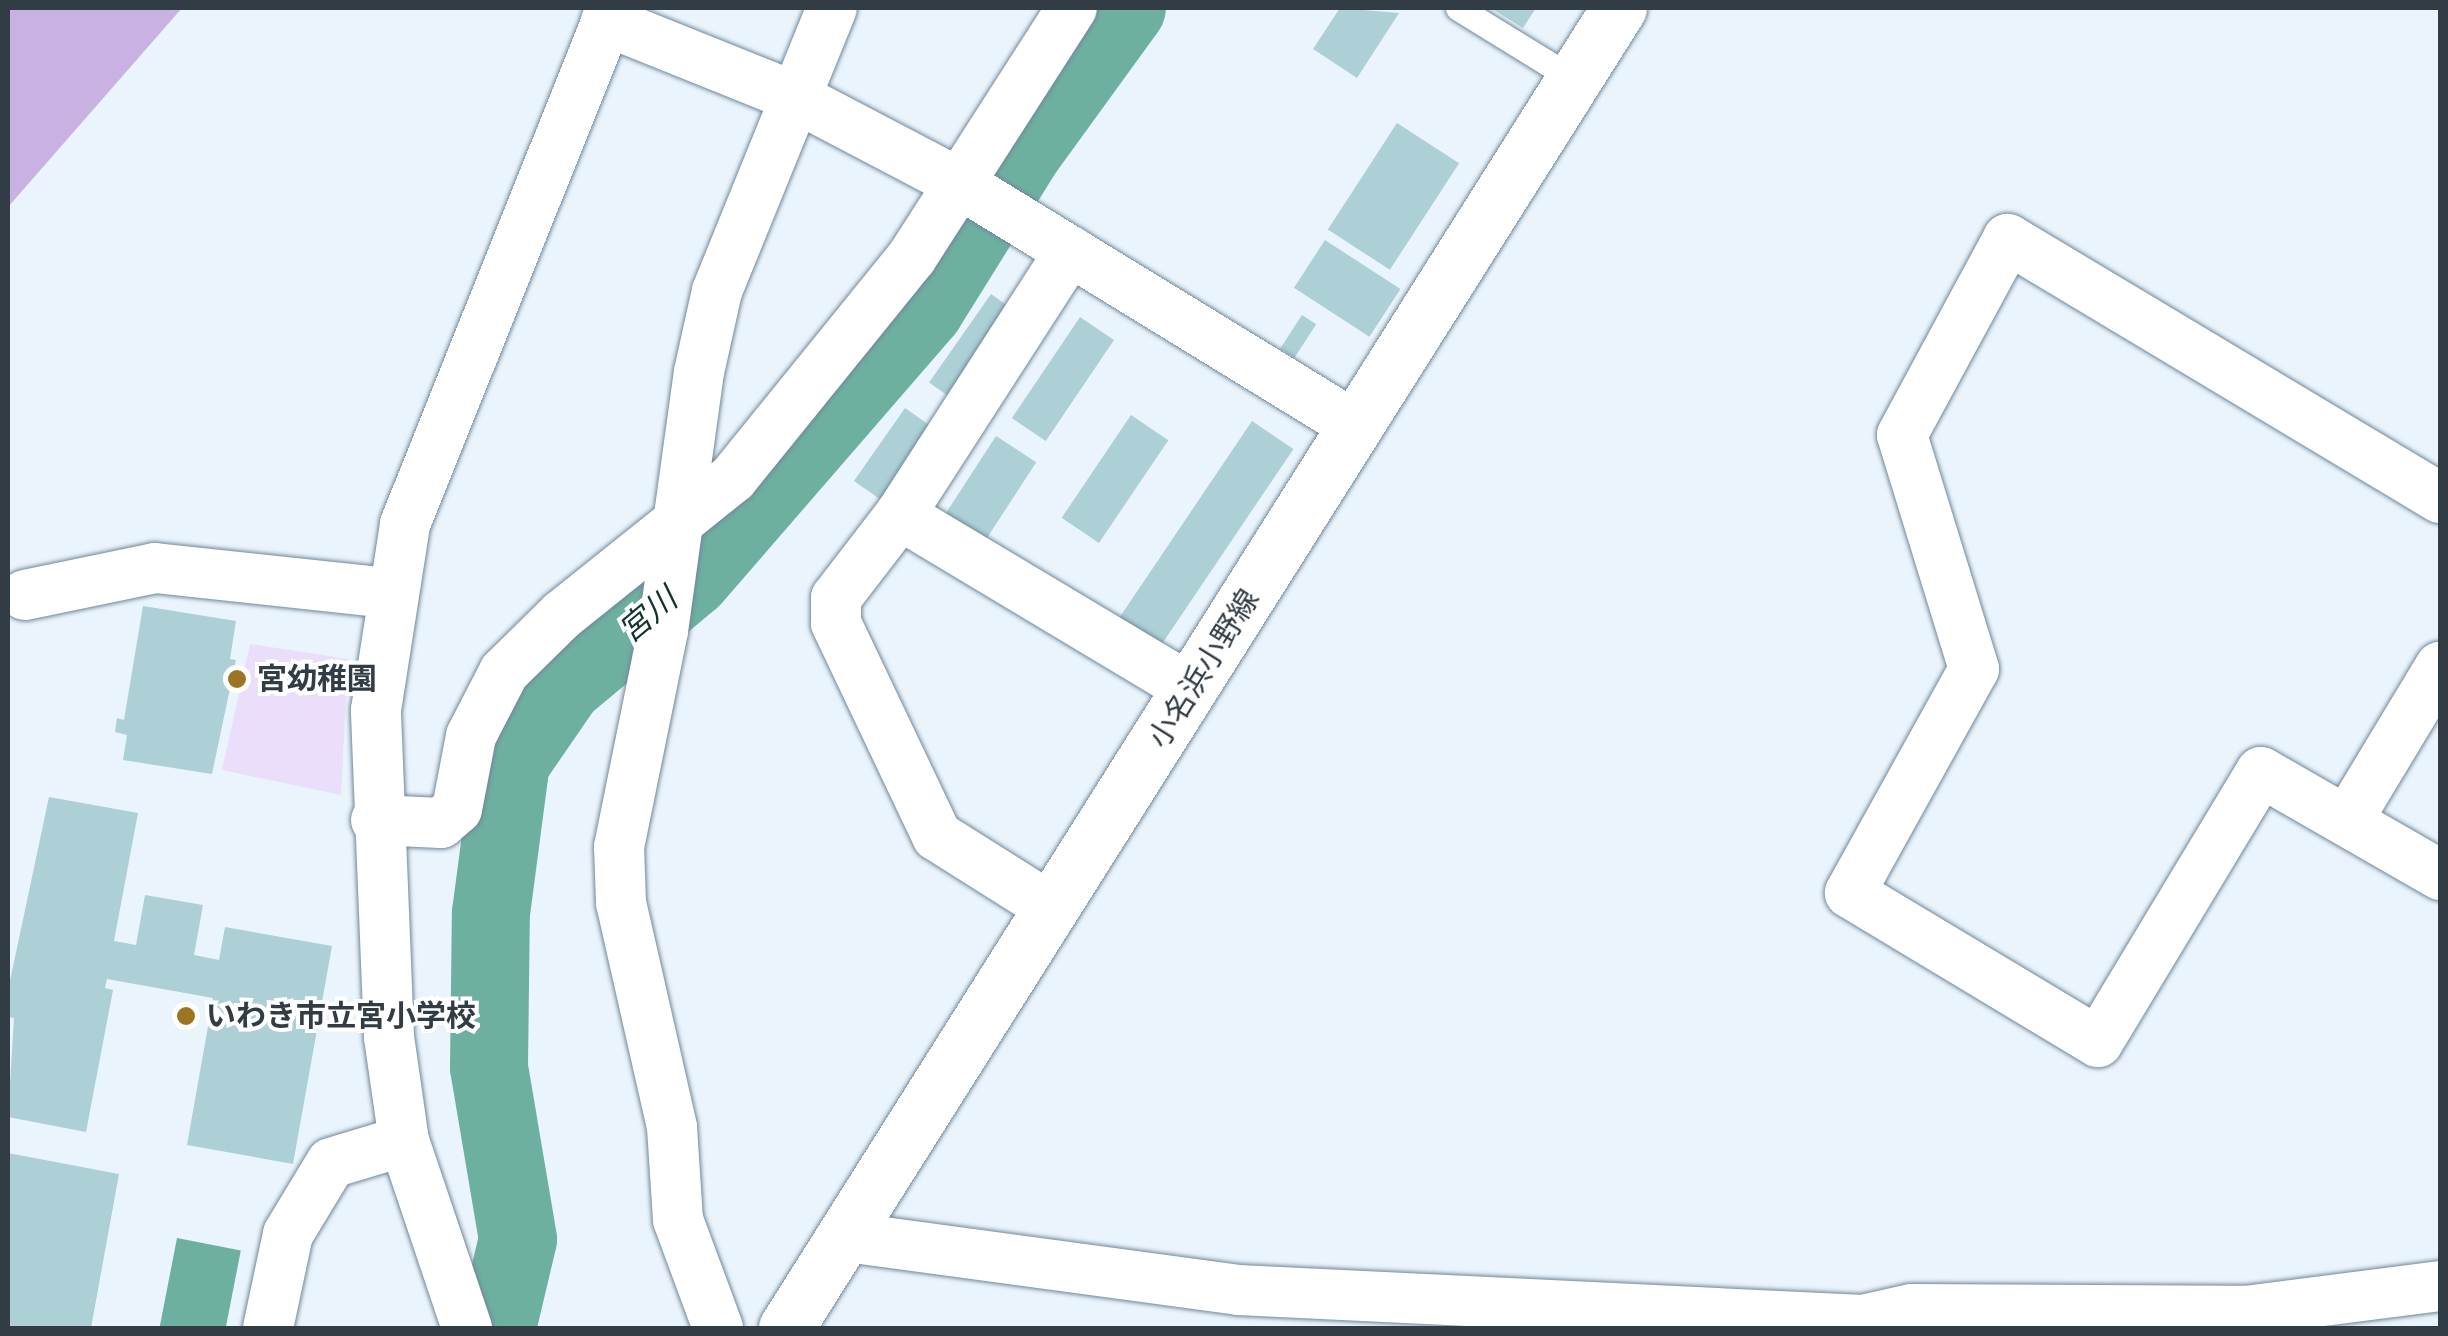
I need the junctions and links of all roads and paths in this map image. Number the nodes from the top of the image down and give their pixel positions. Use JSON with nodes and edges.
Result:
{"nodes":[{"id":1,"x":832,"y":8,"type":"edge"},
{"id":2,"x":1072,"y":8,"type":"edge"},
{"id":3,"x":1458,"y":8,"type":"edge"},
{"id":4,"x":1619,"y":8,"type":"edge"},
{"id":5,"x":609,"y":14,"type":"edge"},
{"id":6,"x":1572,"y":78,"type":"junction"},
{"id":7,"x":795,"y":97,"type":"junction"},
{"id":8,"x":961,"y":184,"type":"junction"},
{"id":9,"x":1070,"y":252,"type":"junction"},
{"id":10,"x":1355,"y":426,"type":"junction"},
{"id":11,"x":2440,"y":498,"type":"edge"},
{"id":12,"x":900,"y":514,"type":"junction"},
{"id":13,"x":677,"y":539,"type":"junction"},
{"id":14,"x":390,"y":593,"type":"junction"},
{"id":15,"x":26,"y":595,"type":"dead end"},
{"id":16,"x":2440,"y":667,"type":"edge"},
{"id":17,"x":1191,"y":689,"type":"junction"},
{"id":18,"x":376,"y":820,"type":"junction"},
{"id":19,"x":2347,"y":820,"type":"junction"},
{"id":20,"x":2440,"y":875,"type":"edge"},
{"id":21,"x":1053,"y":909,"type":"junction"},
{"id":22,"x":404,"y":1141,"type":"junction"},
{"id":23,"x":847,"y":1238,"type":"junction"},
{"id":24,"x":2440,"y":1286,"type":"edge"},
{"id":25,"x":458,"y":1306,"type":"edge"},
{"id":26,"x":268,"y":1328,"type":"edge"},
{"id":27,"x":718,"y":1328,"type":"edge"},
{"id":28,"x":786,"y":1328,"type":"edge"}],
"edges":[{"from":1,"to":7,"type":"street"},
{"from":2,"to":8,"type":"street"},
{"from":3,"to":6,"type":"lane"},
{"from":4,"to":6,"type":"main road","name":"小名浜小野線"},
{"from":5,"to":7,"type":"street"},
{"from":5,"to":14,"type":"street"},
{"from":6,"to":10,"type":"main road","name":"小名浜小野線"},
{"from":7,"to":8,"type":"street"},
{"from":7,"to":13,"type":"street"},
{"from":8,"to":9,"type":"street"},
{"from":8,"to":13,"type":"street"},
{"from":9,"to":10,"type":"street"},
{"from":9,"to":12,"type":"street"},
{"from":10,"to":17,"type":"main road","name":"小名浜小野線"},
{"from":11,"to":19,"type":"street"},
{"from":12,"to":17,"type":"street"},
{"from":12,"to":21,"type":"street"},
{"from":13,"to":18,"type":"street"},
{"from":13,"to":27,"type":"street"},
{"from":14,"to":15,"type":"street"},
{"from":14,"to":18,"type":"street"},
{"from":16,"to":19,"type":"street"},
{"from":17,"to":21,"type":"main road","name":"小名浜小野線"},
{"from":18,"to":22,"type":"street"},
{"from":19,"to":20,"type":"street"},
{"from":21,"to":23,"type":"main road","name":"小名浜小野線"},
{"from":22,"to":25,"type":"street"},
{"from":22,"to":26,"type":"street"},
{"from":23,"to":24,"type":"street"},
{"from":23,"to":28,"type":"main road","name":"小名浜小野線"}]}
